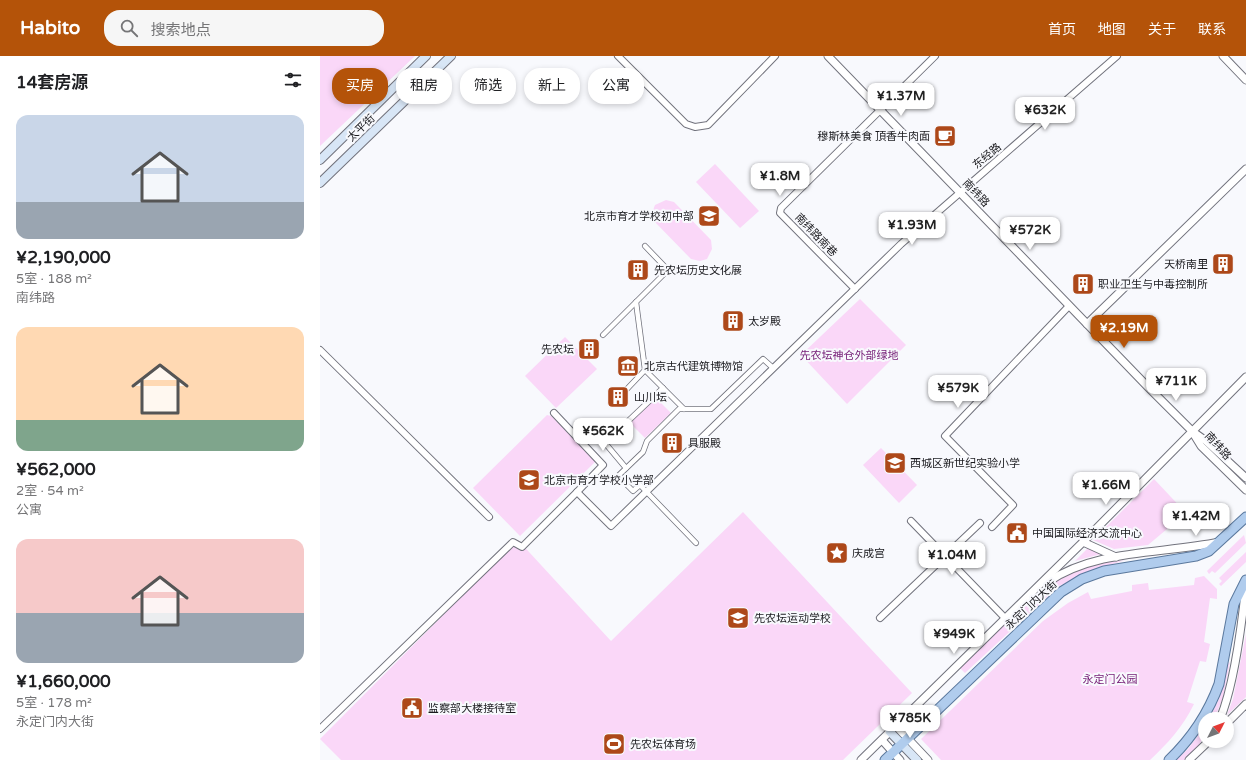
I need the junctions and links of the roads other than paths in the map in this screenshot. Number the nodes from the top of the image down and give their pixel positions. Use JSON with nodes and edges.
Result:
{"nodes":[{"id":1,"x":426,"y":56,"type":"edge"},
{"id":2,"x":451,"y":56,"type":"edge"},
{"id":3,"x":618,"y":56,"type":"edge"},
{"id":4,"x":628,"y":56,"type":"edge"},
{"id":5,"x":775,"y":56,"type":"edge"},
{"id":6,"x":828,"y":56,"type":"edge"},
{"id":7,"x":936,"y":56,"type":"edge"},
{"id":8,"x":1117,"y":56,"type":"edge"},
{"id":9,"x":1223,"y":56,"type":"edge"},
{"id":10,"x":623,"y":61,"type":"junction"},
{"id":11,"x":1246,"y":80,"type":"edge"},
{"id":12,"x":882,"y":110,"type":"junction"},
{"id":13,"x":320,"y":160,"type":"edge"},
{"id":14,"x":1246,"y":169,"type":"edge"},
{"id":15,"x":320,"y":183,"type":"edge"},
{"id":16,"x":960,"y":192,"type":"junction"},
{"id":17,"x":645,"y":246,"type":"dead end"},
{"id":18,"x":854,"y":289,"type":"junction"},
{"id":19,"x":636,"y":302,"type":"junction"},
{"id":20,"x":1069,"y":306,"type":"junction"},
{"id":21,"x":1087,"y":324,"type":"junction"},
{"id":22,"x":603,"y":334,"type":"dead end"},
{"id":23,"x":320,"y":350,"type":"edge"},
{"id":24,"x":772,"y":367,"type":"junction"},
{"id":25,"x":645,"y":370,"type":"junction"},
{"id":26,"x":1246,"y":377,"type":"edge"},
{"id":27,"x":663,"y":388,"type":"junction"},
{"id":28,"x":626,"y":390,"type":"dead end"},
{"id":29,"x":684,"y":409,"type":"junction"},
{"id":30,"x":554,"y":413,"type":"dead end"},
{"id":31,"x":1192,"y":431,"type":"junction"},
{"id":32,"x":626,"y":468,"type":"junction"},
{"id":33,"x":1246,"y":478,"type":"edge"},
{"id":34,"x":1246,"y":490,"type":"edge"},
{"id":35,"x":577,"y":492,"type":"junction"},
{"id":36,"x":646,"y":492,"type":"junction"},
{"id":37,"x":489,"y":516,"type":"dead end"},
{"id":38,"x":1246,"y":517,"type":"edge"},
{"id":39,"x":911,"y":521,"type":"dead end"},
{"id":40,"x":980,"y":523,"type":"dead end"},
{"id":41,"x":992,"y":527,"type":"dead end"},
{"id":42,"x":1083,"y":542,"type":"junction"},
{"id":43,"x":1220,"y":542,"type":"junction"},
{"id":44,"x":696,"y":543,"type":"dead end"},
{"id":45,"x":945,"y":557,"type":"junction"},
{"id":46,"x":1116,"y":558,"type":"junction"},
{"id":47,"x":1246,"y":580,"type":"edge"},
{"id":48,"x":1246,"y":584,"type":"edge"},
{"id":49,"x":1033,"y":592,"type":"junction"},
{"id":50,"x":880,"y":618,"type":"dead end"},
{"id":51,"x":1005,"y":618,"type":"junction"},
{"id":52,"x":1246,"y":704,"type":"edge"},
{"id":53,"x":1223,"y":712,"type":"edge"},
{"id":54,"x":1234,"y":716,"type":"edge"},
{"id":55,"x":320,"y":729,"type":"edge"},
{"id":56,"x":888,"y":734,"type":"junction"},
{"id":57,"x":900,"y":746,"type":"junction"},
{"id":58,"x":1200,"y":748,"type":"edge"},
{"id":59,"x":1202,"y":748,"type":"edge"},
{"id":60,"x":1196,"y":754,"type":"junction"},
{"id":61,"x":861,"y":760,"type":"edge"},
{"id":62,"x":885,"y":760,"type":"edge"},
{"id":63,"x":900,"y":760,"type":"edge"},
{"id":64,"x":910,"y":760,"type":"edge"},
{"id":65,"x":916,"y":760,"type":"edge"},
{"id":66,"x":928,"y":760,"type":"edge"},
{"id":67,"x":1169,"y":760,"type":"edge"},
{"id":68,"x":1189,"y":760,"type":"edge"}],
"edges":[{"from":1,"to":13,"type":"main road","name":"太平街"},
{"from":2,"to":15,"type":"main road","name":"太平街"},
{"from":3,"to":10,"type":"street"},
{"from":4,"to":10,"type":"street"},
{"from":5,"to":10,"type":"street"},
{"from":6,"to":12,"type":"street","name":"南纬路"},
{"from":7,"to":12,"type":"street"},
{"from":8,"to":16,"type":"street","name":"东经路"},
{"from":9,"to":11,"type":"street"},
{"from":12,"to":16,"type":"street","name":"南纬路"},
{"from":12,"to":18,"type":"street","name":"南纬路南巷"},
{"from":14,"to":21,"type":"street"},
{"from":16,"to":18,"type":"street","name":"东经路"},
{"from":16,"to":20,"type":"street","name":"南纬路"},
{"from":17,"to":19,"type":"street"},
{"from":18,"to":24,"type":"street","name":"东经路"},
{"from":19,"to":22,"type":"street"},
{"from":19,"to":25,"type":"street"},
{"from":20,"to":21,"type":"street","name":"南纬路"},
{"from":20,"to":41,"type":"street"},
{"from":21,"to":31,"type":"street","name":"南纬路"},
{"from":23,"to":37,"type":"street"},
{"from":24,"to":29,"type":"street"},
{"from":24,"to":36,"type":"street","name":"东经路"},
{"from":25,"to":27,"type":"street"},
{"from":25,"to":28,"type":"street"},
{"from":26,"to":31,"type":"street","name":"永定门内大街"},
{"from":27,"to":29,"type":"street"},
{"from":27,"to":32,"type":"street"},
{"from":29,"to":32,"type":"street"},
{"from":30,"to":35,"type":"street"},
{"from":31,"to":33,"type":"street","name":"南纬路"},
{"from":31,"to":34,"type":"street","name":"南纬路"},
{"from":31,"to":42,"type":"street","name":"永定门内大街"},
{"from":32,"to":36,"type":"street"},
{"from":35,"to":36,"type":"street","name":"东经路"},
{"from":35,"to":55,"type":"street"},
{"from":36,"to":44,"type":"street"},
{"from":38,"to":43,"type":"main road","name":"永定门内大街"},
{"from":39,"to":45,"type":"street"},
{"from":40,"to":45,"type":"street"},
{"from":42,"to":46,"type":"street"},
{"from":42,"to":49,"type":"street","name":"永定门内大街"},
{"from":43,"to":46,"type":"street"},
{"from":43,"to":57,"type":"main road","name":"永定门内大街"},
{"from":45,"to":50,"type":"street"},
{"from":45,"to":51,"type":"street"},
{"from":46,"to":49,"type":"street"},
{"from":47,"to":67,"type":"main road"},
{"from":48,"to":53,"type":"street"},
{"from":49,"to":51,"type":"street"},
{"from":51,"to":56,"type":"street"},
{"from":52,"to":54,"type":"street"},
{"from":56,"to":57,"type":"main road"},
{"from":56,"to":57,"type":"street"},
{"from":56,"to":61,"type":"street"},
{"from":57,"to":62,"type":"main road","name":"永定门内大街"},
{"from":57,"to":63,"type":"street"},
{"from":57,"to":64,"type":"main road"},
{"from":57,"to":65,"type":"main road"},
{"from":57,"to":66,"type":"street"},
{"from":58,"to":60,"type":"street"},
{"from":59,"to":60,"type":"street"},
{"from":60,"to":68,"type":"street"}]}
